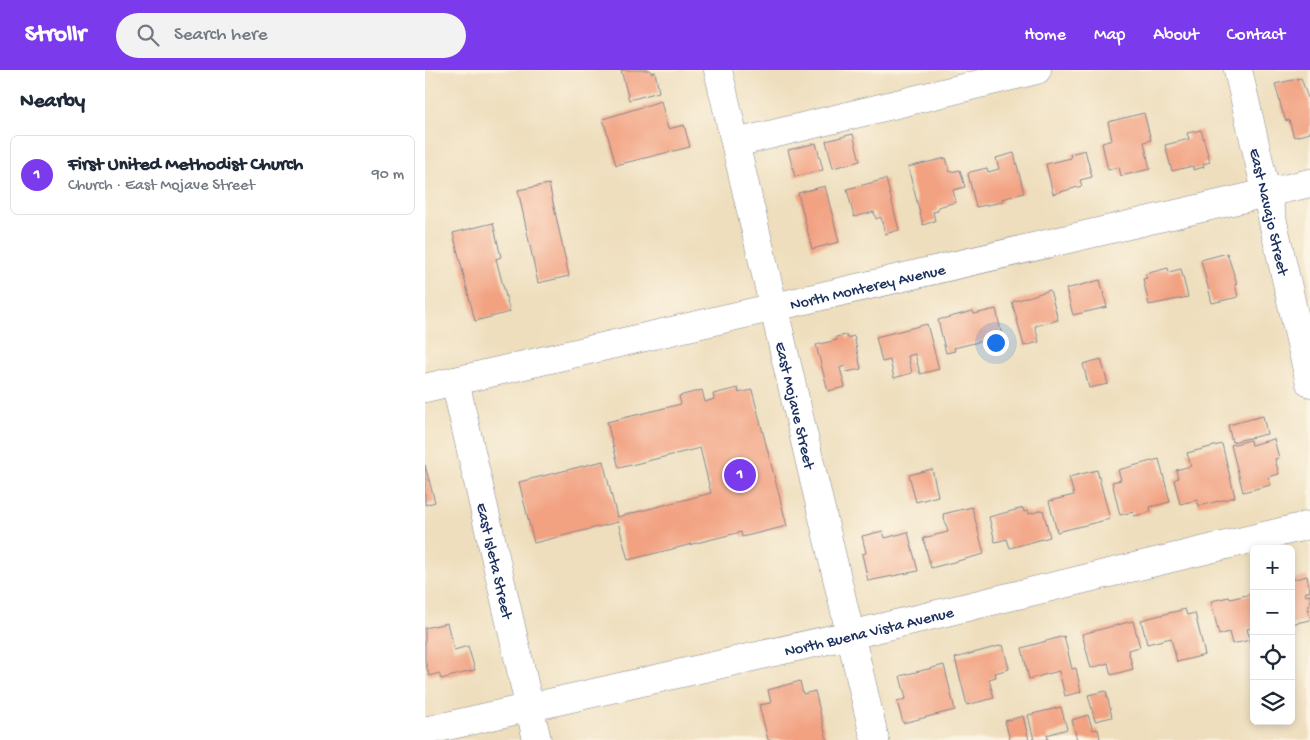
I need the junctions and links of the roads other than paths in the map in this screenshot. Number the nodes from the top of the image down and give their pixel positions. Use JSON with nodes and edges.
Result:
{"nodes":[{"id":1,"x":718,"y":70,"type":"edge"},
{"id":2,"x":1037,"y":70,"type":"edge"},
{"id":3,"x":1238,"y":70,"type":"edge"},
{"id":4,"x":736,"y":144,"type":"junction"},
{"id":5,"x":1310,"y":183,"type":"edge"},
{"id":6,"x":1267,"y":194,"type":"junction"},
{"id":7,"x":773,"y":308,"type":"junction"},
{"id":8,"x":455,"y":381,"type":"junction"},
{"id":9,"x":1310,"y":383,"type":"edge"},
{"id":10,"x":425,"y":388,"type":"edge"},
{"id":11,"x":1310,"y":525,"type":"edge"},
{"id":12,"x":850,"y":635,"type":"junction"},
{"id":13,"x":529,"y":707,"type":"junction"},
{"id":14,"x":425,"y":731,"type":"edge"},
{"id":15,"x":537,"y":740,"type":"edge"},
{"id":16,"x":875,"y":740,"type":"edge"}],
"edges":[{"from":1,"to":4,"type":"street","name":"East Mojave Street"},
{"from":2,"to":4,"type":"street"},
{"from":3,"to":6,"type":"street","name":"East Navajo Street"},
{"from":4,"to":7,"type":"street","name":"East Mojave Street"},
{"from":5,"to":6,"type":"street","name":"North Monterey Avenue"},
{"from":6,"to":7,"type":"street","name":"North Monterey Avenue"},
{"from":6,"to":9,"type":"street","name":"East Navajo Street"},
{"from":7,"to":8,"type":"street","name":"North Monterey Avenue"},
{"from":7,"to":12,"type":"street","name":"East Mojave Street"},
{"from":8,"to":10,"type":"street","name":"North Monterey Avenue"},
{"from":8,"to":13,"type":"street","name":"East Isleta Street"},
{"from":11,"to":12,"type":"street","name":"North Buena Vista Avenue"},
{"from":12,"to":13,"type":"street","name":"North Buena Vista Avenue"},
{"from":12,"to":16,"type":"street","name":"East Mojave Street"},
{"from":13,"to":14,"type":"street","name":"North Buena Vista Avenue"},
{"from":13,"to":15,"type":"street","name":"East Isleta Street"}]}
